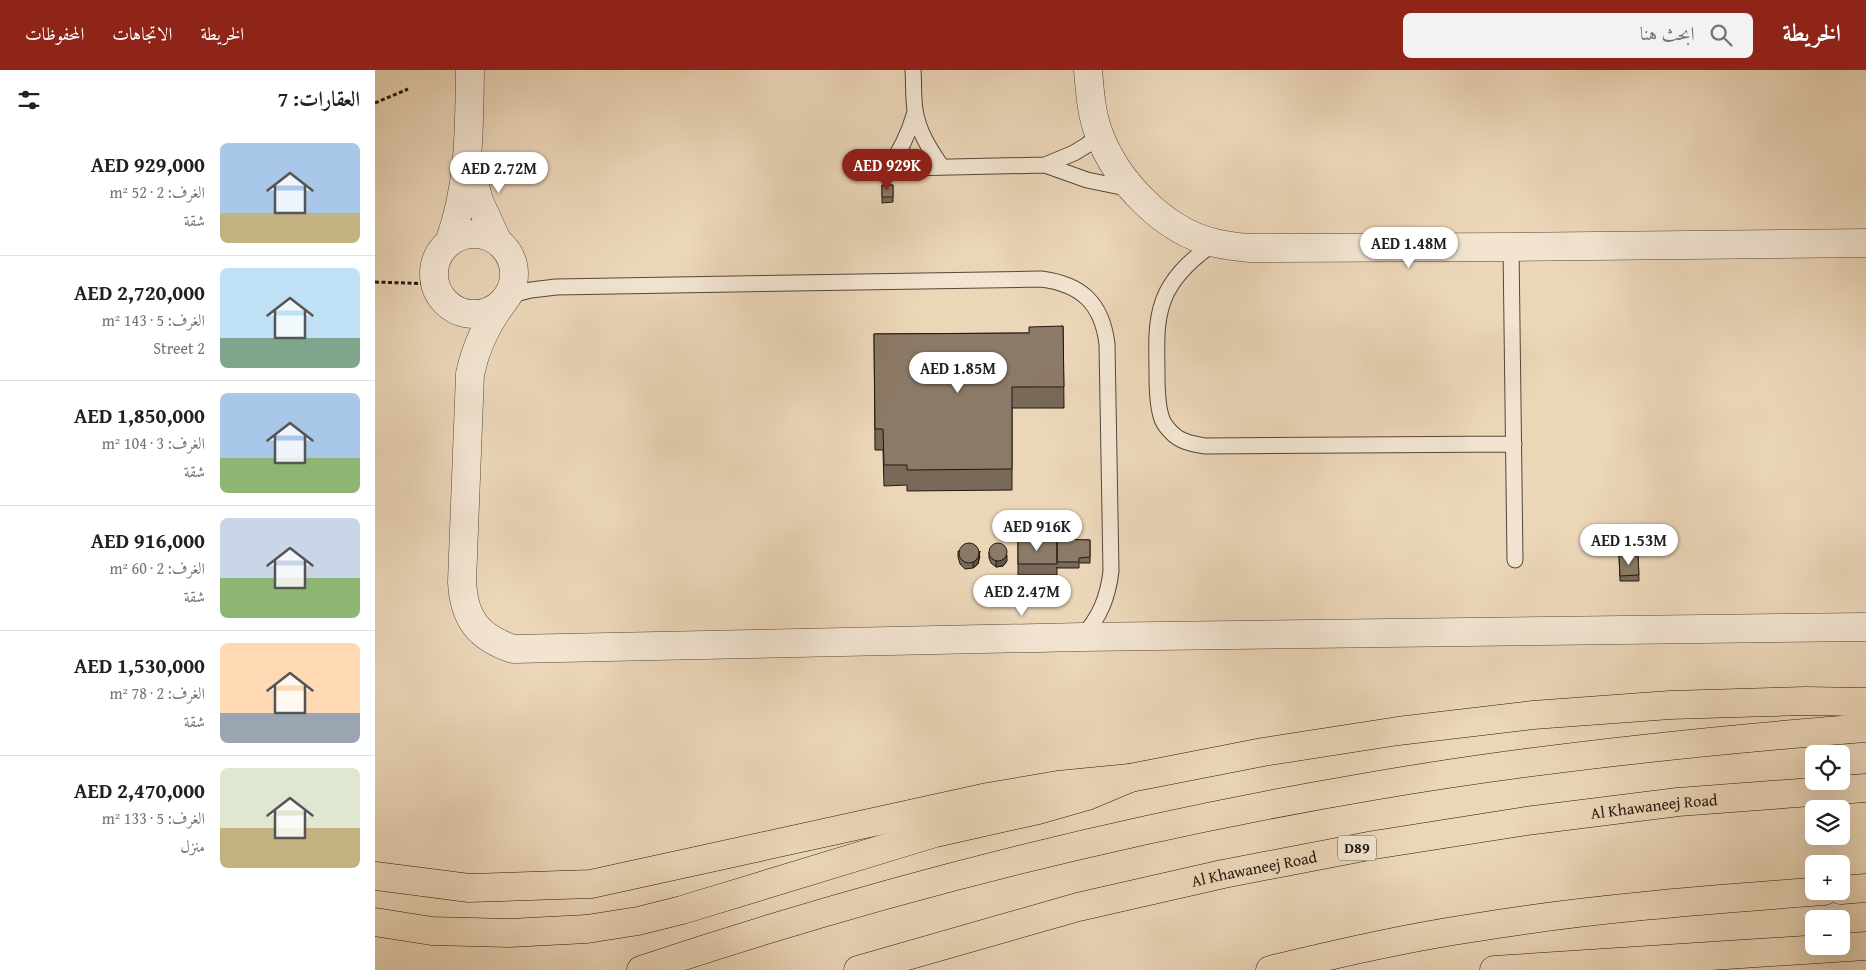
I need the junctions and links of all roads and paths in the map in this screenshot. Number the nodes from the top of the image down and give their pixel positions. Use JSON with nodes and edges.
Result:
{"nodes":[{"id":1,"x":470,"y":70,"type":"edge"},
{"id":2,"x":913,"y":70,"type":"edge"},
{"id":3,"x":1088,"y":70,"type":"edge"},
{"id":4,"x":409,"y":89,"type":"dead end"},
{"id":5,"x":375,"y":103,"type":"edge"},
{"id":6,"x":915,"y":110,"type":"junction"},
{"id":7,"x":1099,"y":134,"type":"junction"},
{"id":8,"x":468,"y":157,"type":"junction"},
{"id":9,"x":1045,"y":165,"type":"junction"},
{"id":10,"x":942,"y":167,"type":"junction"},
{"id":11,"x":863,"y":169,"type":"dead end"},
{"id":12,"x":887,"y":169,"type":"junction"},
{"id":13,"x":1131,"y":189,"type":"junction"},
{"id":14,"x":499,"y":242,"type":"junction"},
{"id":15,"x":449,"y":243,"type":"junction"},
{"id":16,"x":1214,"y":243,"type":"junction"},
{"id":17,"x":1866,"y":243,"type":"edge"},
{"id":18,"x":1511,"y":248,"type":"junction"},
{"id":19,"x":375,"y":282,"type":"edge"},
{"id":20,"x":435,"y":284,"type":"junction"},
{"id":21,"x":506,"y":298,"type":"junction"},
{"id":22,"x":1513,"y":444,"type":"junction"},
{"id":23,"x":1515,"y":560,"type":"dead end"},
{"id":24,"x":1866,"y":627,"type":"edge"},
{"id":25,"x":1082,"y":636,"type":"junction"},
{"id":26,"x":1866,"y":702,"type":"edge"},
{"id":27,"x":1866,"y":728,"type":"edge"},
{"id":28,"x":1130,"y":778,"type":"junction"},
{"id":29,"x":1866,"y":788,"type":"edge"},
{"id":30,"x":375,"y":876,"type":"edge"},
{"id":31,"x":1866,"y":888,"type":"edge"},
{"id":32,"x":1850,"y":889,"type":"edge"},
{"id":33,"x":1805,"y":892,"type":"edge"},
{"id":34,"x":375,"y":922,"type":"edge"},
{"id":35,"x":1866,"y":946,"type":"edge"},
{"id":36,"x":641,"y":970,"type":"edge"},
{"id":37,"x":858,"y":970,"type":"edge"},
{"id":38,"x":1269,"y":970,"type":"edge"},
{"id":39,"x":1494,"y":970,"type":"edge"}],
"edges":[{"from":1,"to":8,"type":"street"},
{"from":2,"to":6,"type":"lane"},
{"from":3,"to":7,"type":"street"},
{"from":4,"to":5,"type":"path"},
{"from":6,"to":10,"type":"lane"},
{"from":6,"to":12,"type":"lane"},
{"from":7,"to":9,"type":"lane"},
{"from":7,"to":13,"type":"street"},
{"from":8,"to":14,"type":"street"},
{"from":8,"to":15,"type":"street"},
{"from":9,"to":10,"type":"lane"},
{"from":9,"to":13,"type":"lane"},
{"from":10,"to":12,"type":"lane"},
{"from":11,"to":12,"type":"lane"},
{"from":13,"to":16,"type":"street"},
{"from":14,"to":15,"type":"street"},
{"from":14,"to":21,"type":"street"},
{"from":15,"to":20,"type":"street"},
{"from":16,"to":18,"type":"street"},
{"from":16,"to":22,"type":"lane"},
{"from":17,"to":18,"type":"street"},
{"from":18,"to":22,"type":"lane"},
{"from":19,"to":20,"type":"path"},
{"from":20,"to":21,"type":"street"},
{"from":21,"to":25,"type":"lane"},
{"from":21,"to":25,"type":"street"},
{"from":22,"to":23,"type":"lane"},
{"from":24,"to":25,"type":"street"},
{"from":26,"to":28,"type":"main road"},
{"from":27,"to":36,"type":"main road"},
{"from":28,"to":30,"type":"main road"},
{"from":28,"to":34,"type":"main road"},
{"from":29,"to":37,"type":"main road","name":"Al Khawaneej Road","number":"D89"},
{"from":31,"to":32,"type":"main road"},
{"from":33,"to":38,"type":"main road"},
{"from":35,"to":39,"type":"main road"}]}
